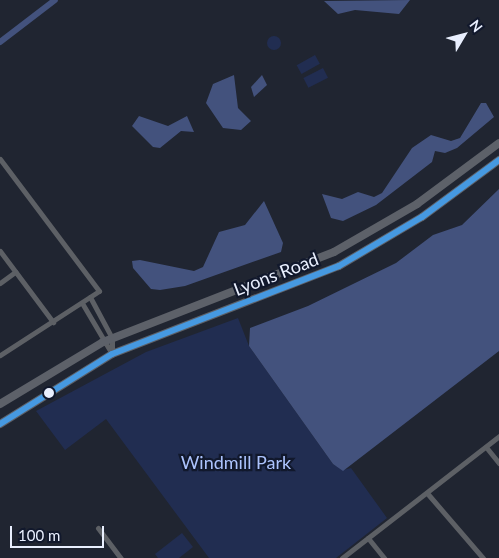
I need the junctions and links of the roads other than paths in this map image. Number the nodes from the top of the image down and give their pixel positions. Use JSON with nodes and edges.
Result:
{"nodes":[{"id":1,"x":499,"y":142,"type":"edge"},
{"id":2,"x":0,"y":159,"type":"edge"},
{"id":3,"x":499,"y":160,"type":"edge"},
{"id":4,"x":0,"y":251,"type":"edge"},
{"id":5,"x":16,"y":272,"type":"junction"},
{"id":6,"x":0,"y":283,"type":"edge"},
{"id":7,"x":90,"y":297,"type":"junction"},
{"id":8,"x":82,"y":303,"type":"junction"},
{"id":9,"x":53,"y":322,"type":"junction"},
{"id":10,"x":112,"y":338,"type":"junction"},
{"id":11,"x":103,"y":342,"type":"junction"},
{"id":12,"x":112,"y":354,"type":"junction"},
{"id":13,"x":0,"y":355,"type":"edge"},
{"id":14,"x":0,"y":404,"type":"edge"},
{"id":15,"x":0,"y":424,"type":"edge"},
{"id":16,"x":499,"y":436,"type":"edge"},
{"id":17,"x":486,"y":447,"type":"junction"},
{"id":18,"x":499,"y":463,"type":"edge"},
{"id":19,"x":427,"y":492,"type":"junction"},
{"id":20,"x":98,"y":528,"type":"dead end"},
{"id":21,"x":368,"y":538,"type":"junction"},
{"id":22,"x":121,"y":558,"type":"edge"},
{"id":23,"x":342,"y":558,"type":"edge"},
{"id":24,"x":384,"y":558,"type":"edge"},
{"id":25,"x":484,"y":558,"type":"edge"}],
"edges":[{"from":1,"to":10,"type":"main road","name":"Lyons Road"},
{"from":2,"to":7,"type":"street"},
{"from":3,"to":12,"type":"main road","name":"Lyons Road"},
{"from":4,"to":5,"type":"street"},
{"from":5,"to":6,"type":"street"},
{"from":5,"to":9,"type":"street"},
{"from":7,"to":8,"type":"street"},
{"from":7,"to":10,"type":"street"},
{"from":8,"to":9,"type":"street"},
{"from":8,"to":11,"type":"street"},
{"from":9,"to":13,"type":"street"},
{"from":10,"to":11,"type":"main road","name":"Lyons Road"},
{"from":10,"to":12,"type":"street"},
{"from":11,"to":12,"type":"street"},
{"from":11,"to":14,"type":"main road","name":"Lyons Road"},
{"from":12,"to":15,"type":"main road","name":"Lyons Road"},
{"from":16,"to":17,"type":"street"},
{"from":17,"to":18,"type":"street"},
{"from":17,"to":19,"type":"street"},
{"from":19,"to":21,"type":"street"},
{"from":19,"to":25,"type":"street"},
{"from":20,"to":22,"type":"street"},
{"from":21,"to":23,"type":"street"},
{"from":21,"to":24,"type":"street"}]}
